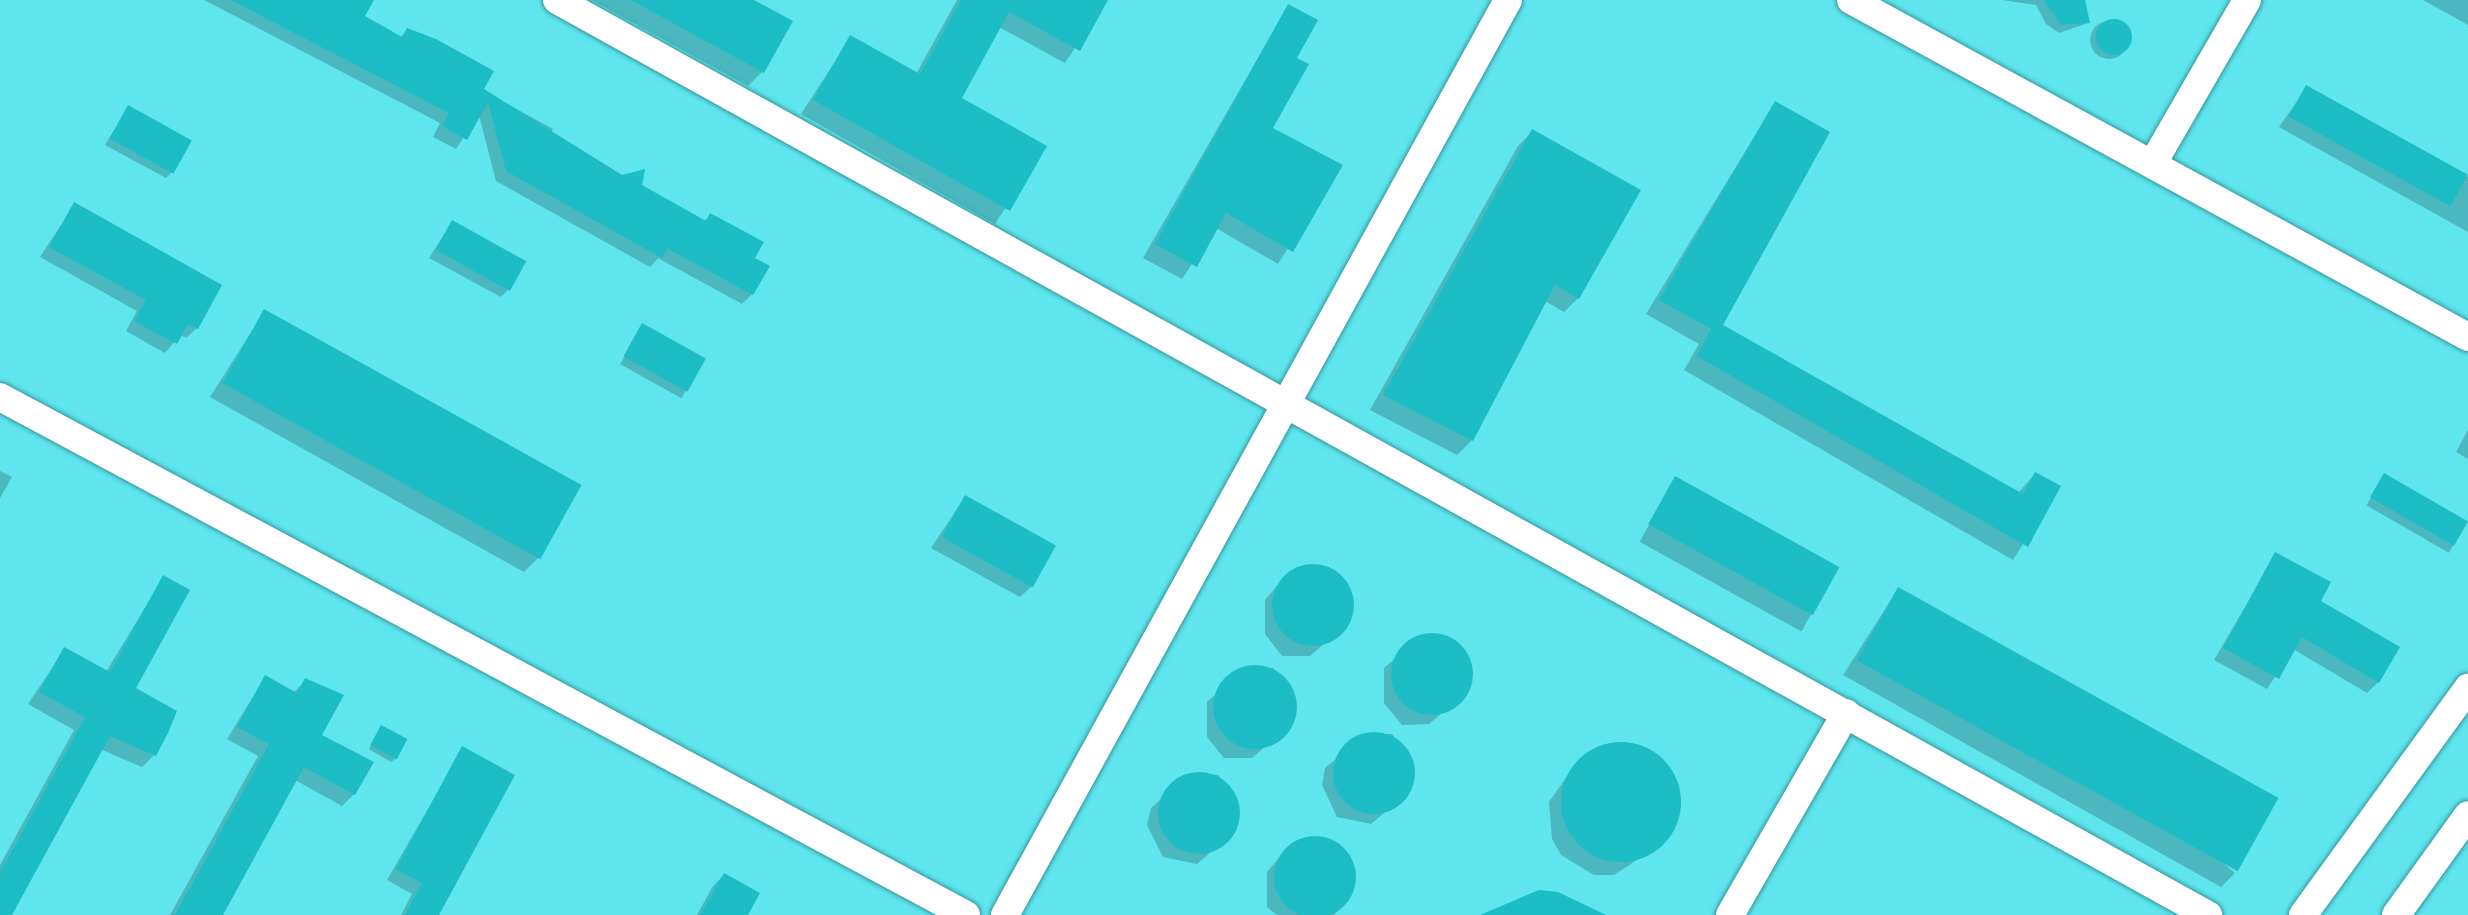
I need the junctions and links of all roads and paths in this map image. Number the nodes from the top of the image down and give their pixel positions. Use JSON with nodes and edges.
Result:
{"nodes":[{"id":1,"x":557,"y":0,"type":"edge"},
{"id":2,"x":1508,"y":0,"type":"edge"},
{"id":3,"x":1851,"y":0,"type":"edge"},
{"id":4,"x":2247,"y":0,"type":"edge"},
{"id":5,"x":2153,"y":163,"type":"junction"},
{"id":6,"x":2468,"y":337,"type":"edge"},
{"id":7,"x":0,"y":397,"type":"edge"},
{"id":8,"x":1288,"y":402,"type":"junction"},
{"id":9,"x":2468,"y":688,"type":"edge"},
{"id":10,"x":1846,"y":713,"type":"junction"},
{"id":11,"x":2468,"y":815,"type":"edge"},
{"id":12,"x":966,"y":915,"type":"edge"},
{"id":13,"x":1005,"y":915,"type":"edge"},
{"id":14,"x":1730,"y":915,"type":"edge"},
{"id":15,"x":2208,"y":915,"type":"edge"},
{"id":16,"x":2303,"y":915,"type":"edge"},
{"id":17,"x":2396,"y":915,"type":"edge"}],
"edges":[{"from":1,"to":8,"type":"street"},
{"from":2,"to":8,"type":"street"},
{"from":3,"to":5,"type":"street"},
{"from":4,"to":5,"type":"street"},
{"from":5,"to":6,"type":"street"},
{"from":7,"to":12,"type":"street"},
{"from":8,"to":10,"type":"street"},
{"from":8,"to":13,"type":"street"},
{"from":9,"to":16,"type":"street"},
{"from":10,"to":14,"type":"street"},
{"from":10,"to":15,"type":"street"},
{"from":11,"to":17,"type":"street"}]}
